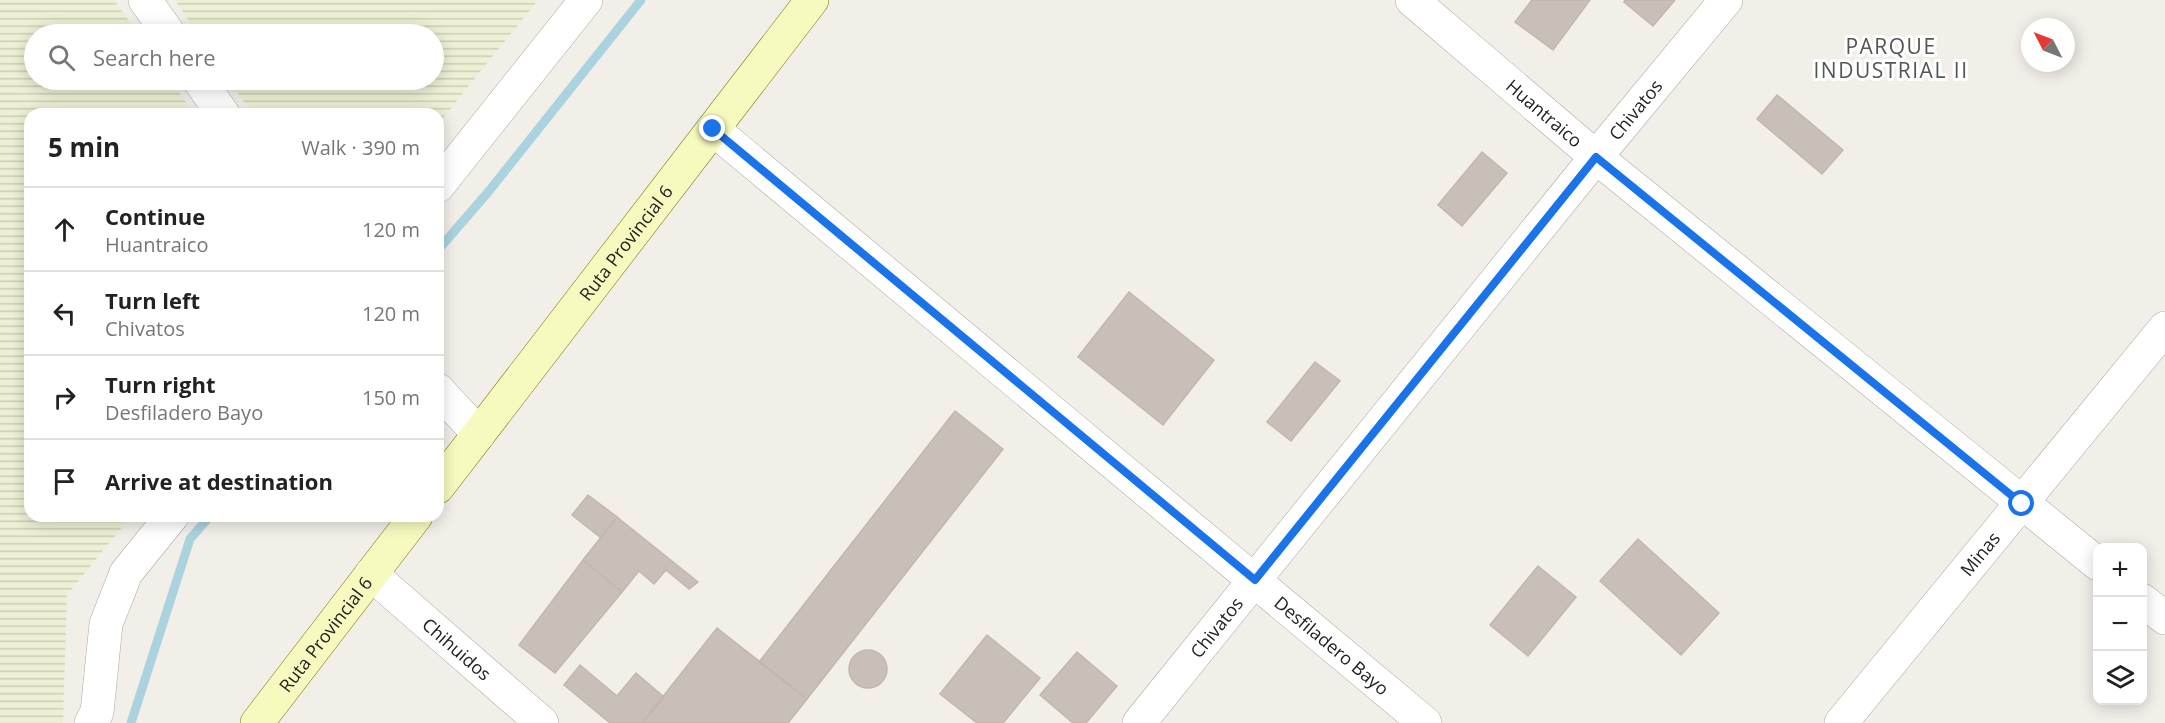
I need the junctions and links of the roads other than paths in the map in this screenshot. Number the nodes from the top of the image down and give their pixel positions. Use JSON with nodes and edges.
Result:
{"nodes":[{"id":1,"x":145,"y":0,"type":"edge"},
{"id":2,"x":586,"y":0,"type":"edge"},
{"id":3,"x":812,"y":0,"type":"edge"},
{"id":4,"x":1412,"y":0,"type":"edge"},
{"id":5,"x":1726,"y":0,"type":"edge"},
{"id":6,"x":161,"y":24,"type":"edge"},
{"id":7,"x":206,"y":90,"type":"edge"},
{"id":8,"x":219,"y":108,"type":"edge"},
{"id":9,"x":713,"y":129,"type":"junction"},
{"id":10,"x":1596,"y":157,"type":"junction"},
{"id":11,"x":444,"y":178,"type":"edge"},
{"id":12,"x":2165,"y":328,"type":"edge"},
{"id":13,"x":444,"y":396,"type":"edge"},
{"id":14,"x":479,"y":434,"type":"junction"},
{"id":15,"x":444,"y":479,"type":"edge"},
{"id":16,"x":2022,"y":504,"type":"junction"},
{"id":17,"x":167,"y":522,"type":"edge"},
{"id":18,"x":411,"y":522,"type":"edge"},
{"id":19,"x":2093,"y":561,"type":"edge"},
{"id":20,"x":371,"y":574,"type":"junction"},
{"id":21,"x":1255,"y":580,"type":"junction"},
{"id":22,"x":2147,"y":604,"type":"edge"},
{"id":23,"x":2165,"y":618,"type":"edge"},
{"id":24,"x":91,"y":723,"type":"edge"},
{"id":25,"x":257,"y":723,"type":"edge"},
{"id":26,"x":542,"y":723,"type":"edge"},
{"id":27,"x":1139,"y":723,"type":"edge"},
{"id":28,"x":1425,"y":723,"type":"edge"},
{"id":29,"x":1841,"y":723,"type":"edge"}],
"edges":[{"from":1,"to":6,"type":"street"},
{"from":2,"to":11,"type":"street"},
{"from":3,"to":9,"type":"main road","name":"Ruta Provincial 6"},
{"from":4,"to":10,"type":"street","name":"Huantraico"},
{"from":5,"to":10,"type":"street","name":"Chivatos"},
{"from":7,"to":8,"type":"street"},
{"from":9,"to":14,"type":"main road","name":"Ruta Provincial 6"},
{"from":9,"to":21,"type":"street","name":"Desfiladero Bayo"},
{"from":10,"to":16,"type":"street","name":"Huantraico"},
{"from":10,"to":21,"type":"street","name":"Chivatos"},
{"from":12,"to":16,"type":"street","name":"Minas"},
{"from":13,"to":14,"type":"street"},
{"from":14,"to":15,"type":"main road","name":"Ruta Provincial 6"},
{"from":16,"to":19,"type":"street","name":"Huantraico"},
{"from":16,"to":29,"type":"street","name":"Minas"},
{"from":17,"to":24,"type":"street"},
{"from":18,"to":20,"type":"main road","name":"Ruta Provincial 6"},
{"from":20,"to":25,"type":"main road","name":"Ruta Provincial 6"},
{"from":20,"to":26,"type":"street","name":"Chihuidos"},
{"from":21,"to":27,"type":"street","name":"Chivatos"},
{"from":21,"to":28,"type":"street","name":"Desfiladero Bayo"},
{"from":22,"to":23,"type":"street"}]}
